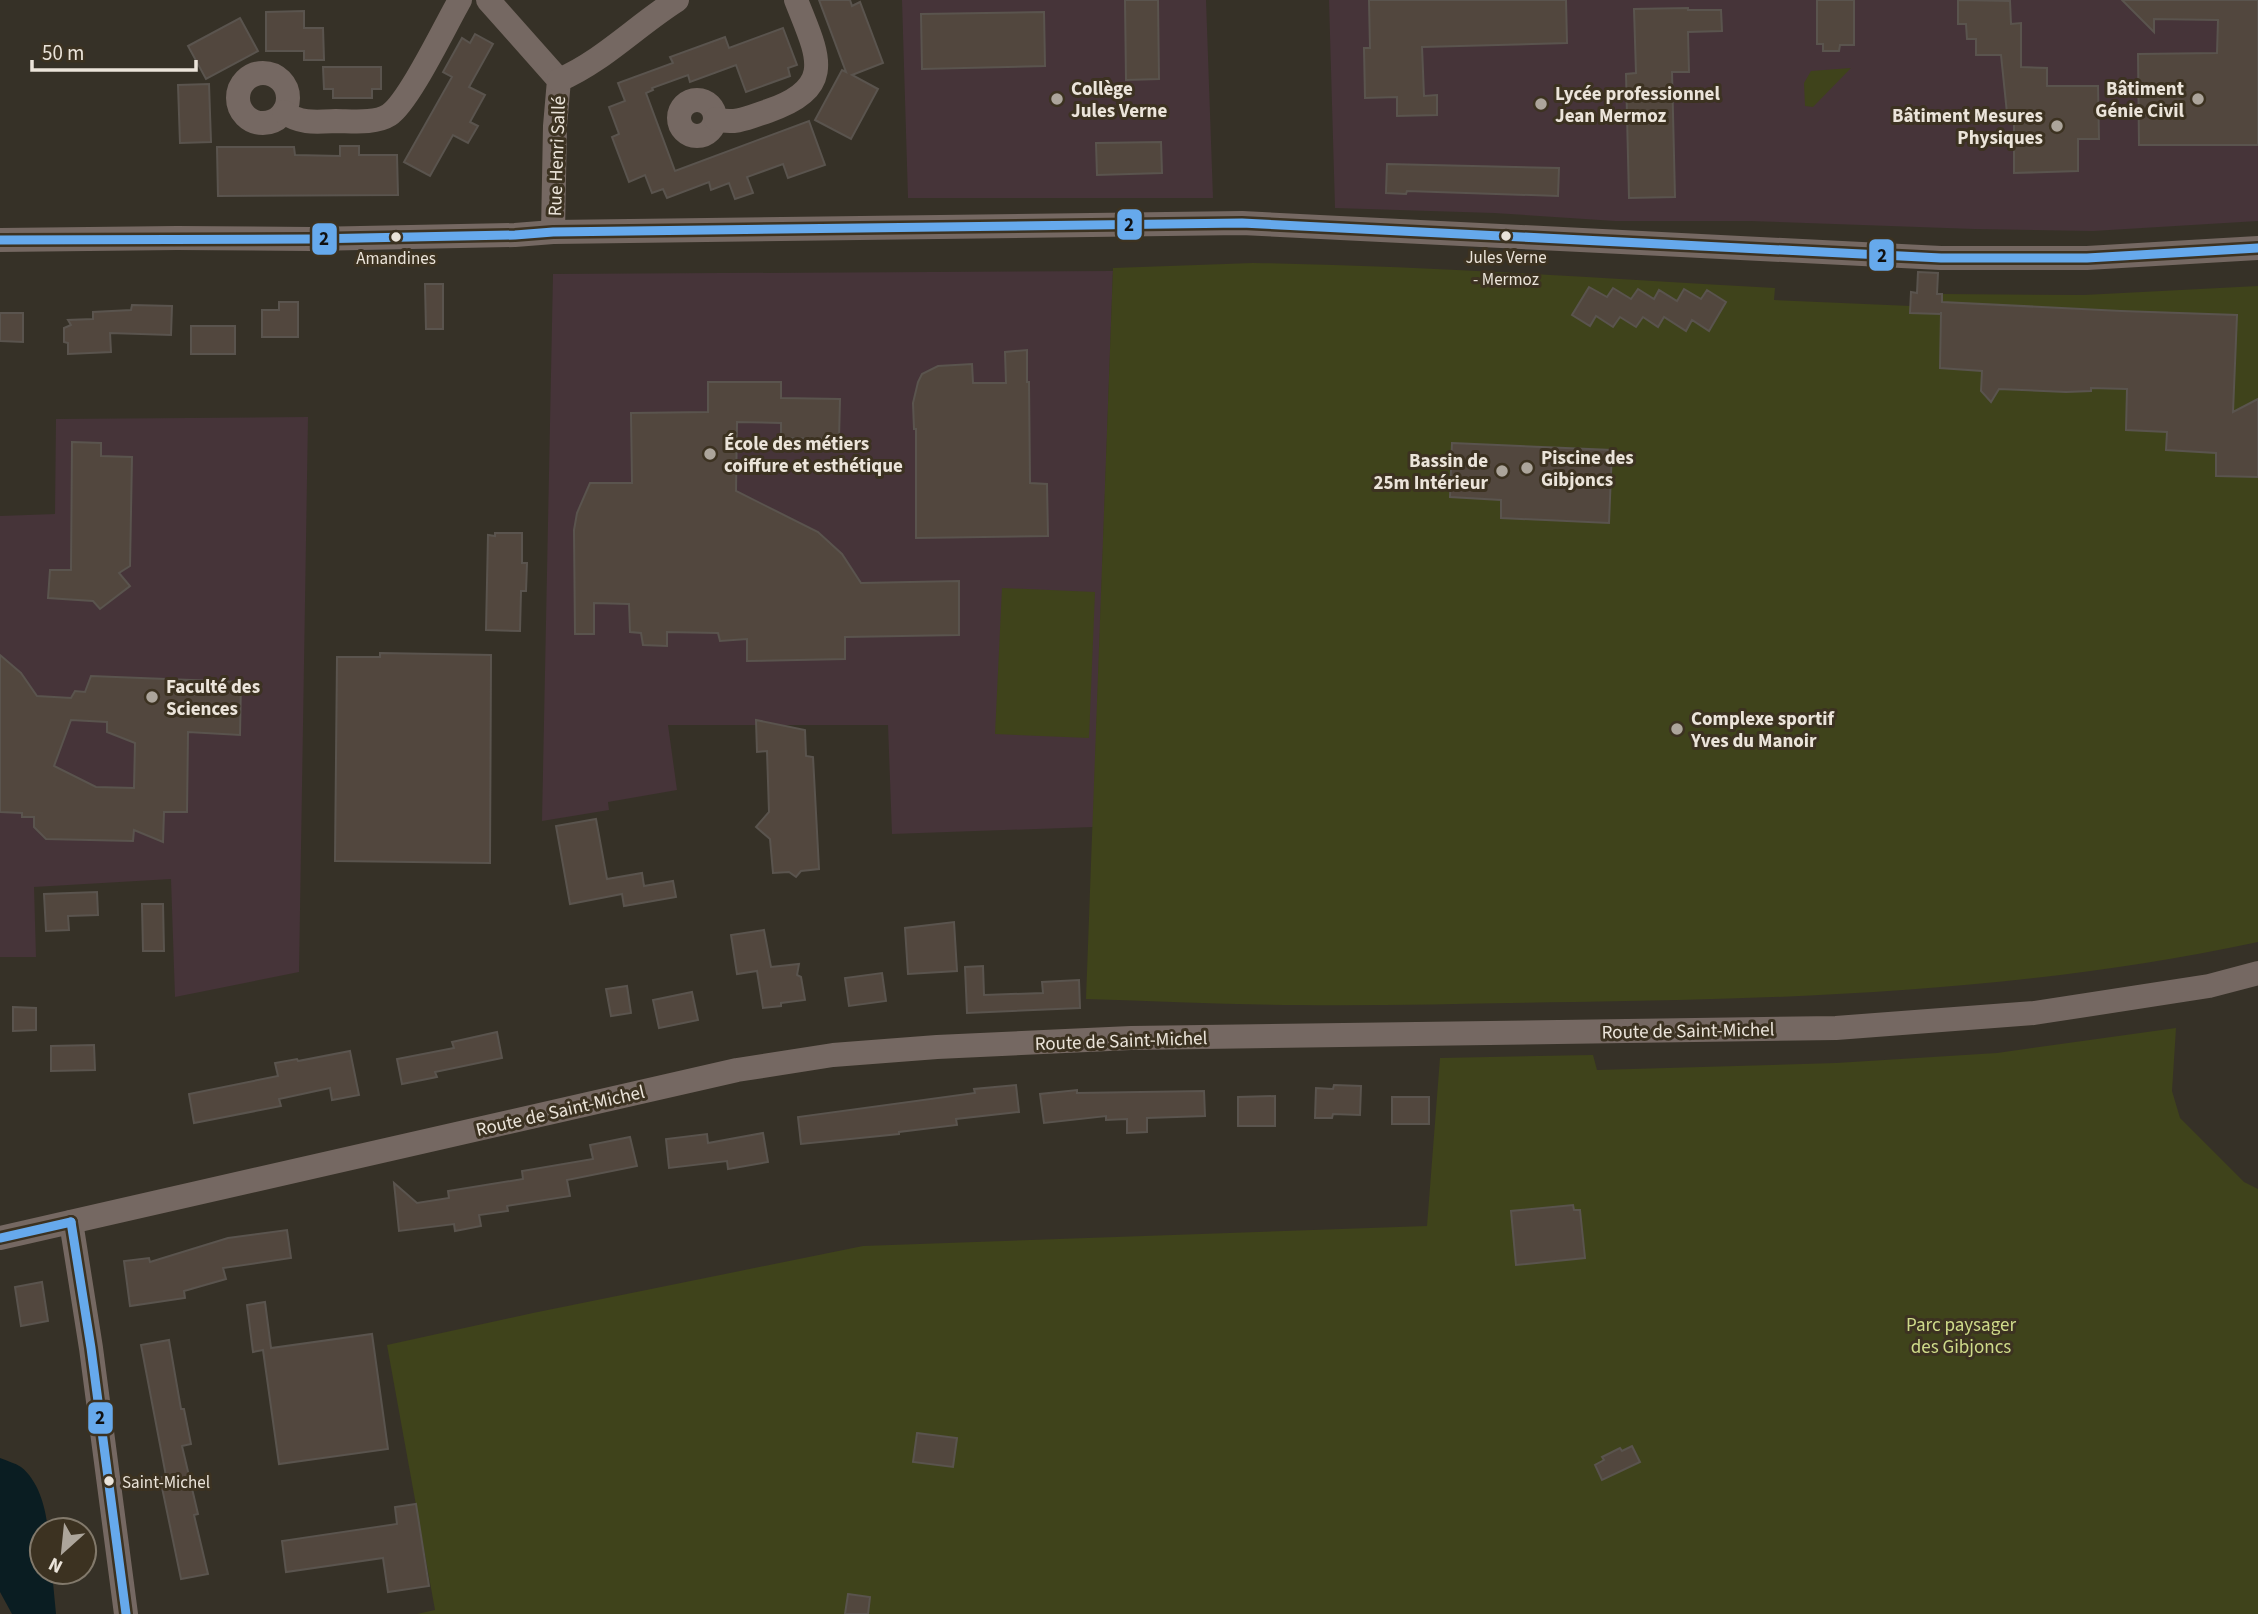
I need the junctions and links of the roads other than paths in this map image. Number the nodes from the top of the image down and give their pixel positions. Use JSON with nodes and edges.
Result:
{"nodes":[{"id":1,"x":460,"y":0,"type":"edge"},
{"id":2,"x":488,"y":0,"type":"edge"},
{"id":3,"x":677,"y":0,"type":"edge"},
{"id":4,"x":796,"y":0,"type":"edge"},
{"id":5,"x":559,"y":80,"type":"junction"},
{"id":6,"x":284,"y":112,"type":"dead end"},
{"id":7,"x":716,"y":119,"type":"dead end"},
{"id":8,"x":553,"y":232,"type":"junction"},
{"id":9,"x":0,"y":240,"type":"edge"},
{"id":10,"x":2258,"y":248,"type":"edge"},
{"id":11,"x":2258,"y":973,"type":"edge"},
{"id":12,"x":71,"y":1222,"type":"junction"},
{"id":13,"x":0,"y":1238,"type":"edge"},
{"id":14,"x":126,"y":1614,"type":"edge"}],
"edges":[{"from":1,"to":6,"type":"street"},
{"from":2,"to":5,"type":"street","name":"Rue Henri Sallé"},
{"from":3,"to":5,"type":"street","name":"Rue Henri Sallé"},
{"from":4,"to":7,"type":"street"},
{"from":5,"to":8,"type":"street","name":"Rue Henri Sallé"},
{"from":8,"to":9,"type":"street"},
{"from":8,"to":10,"type":"street"},
{"from":11,"to":12,"type":"street","name":"Route de Saint-Michel"},
{"from":12,"to":13,"type":"street","name":"Route de Saint-Michel"},
{"from":12,"to":14,"type":"street"}]}
